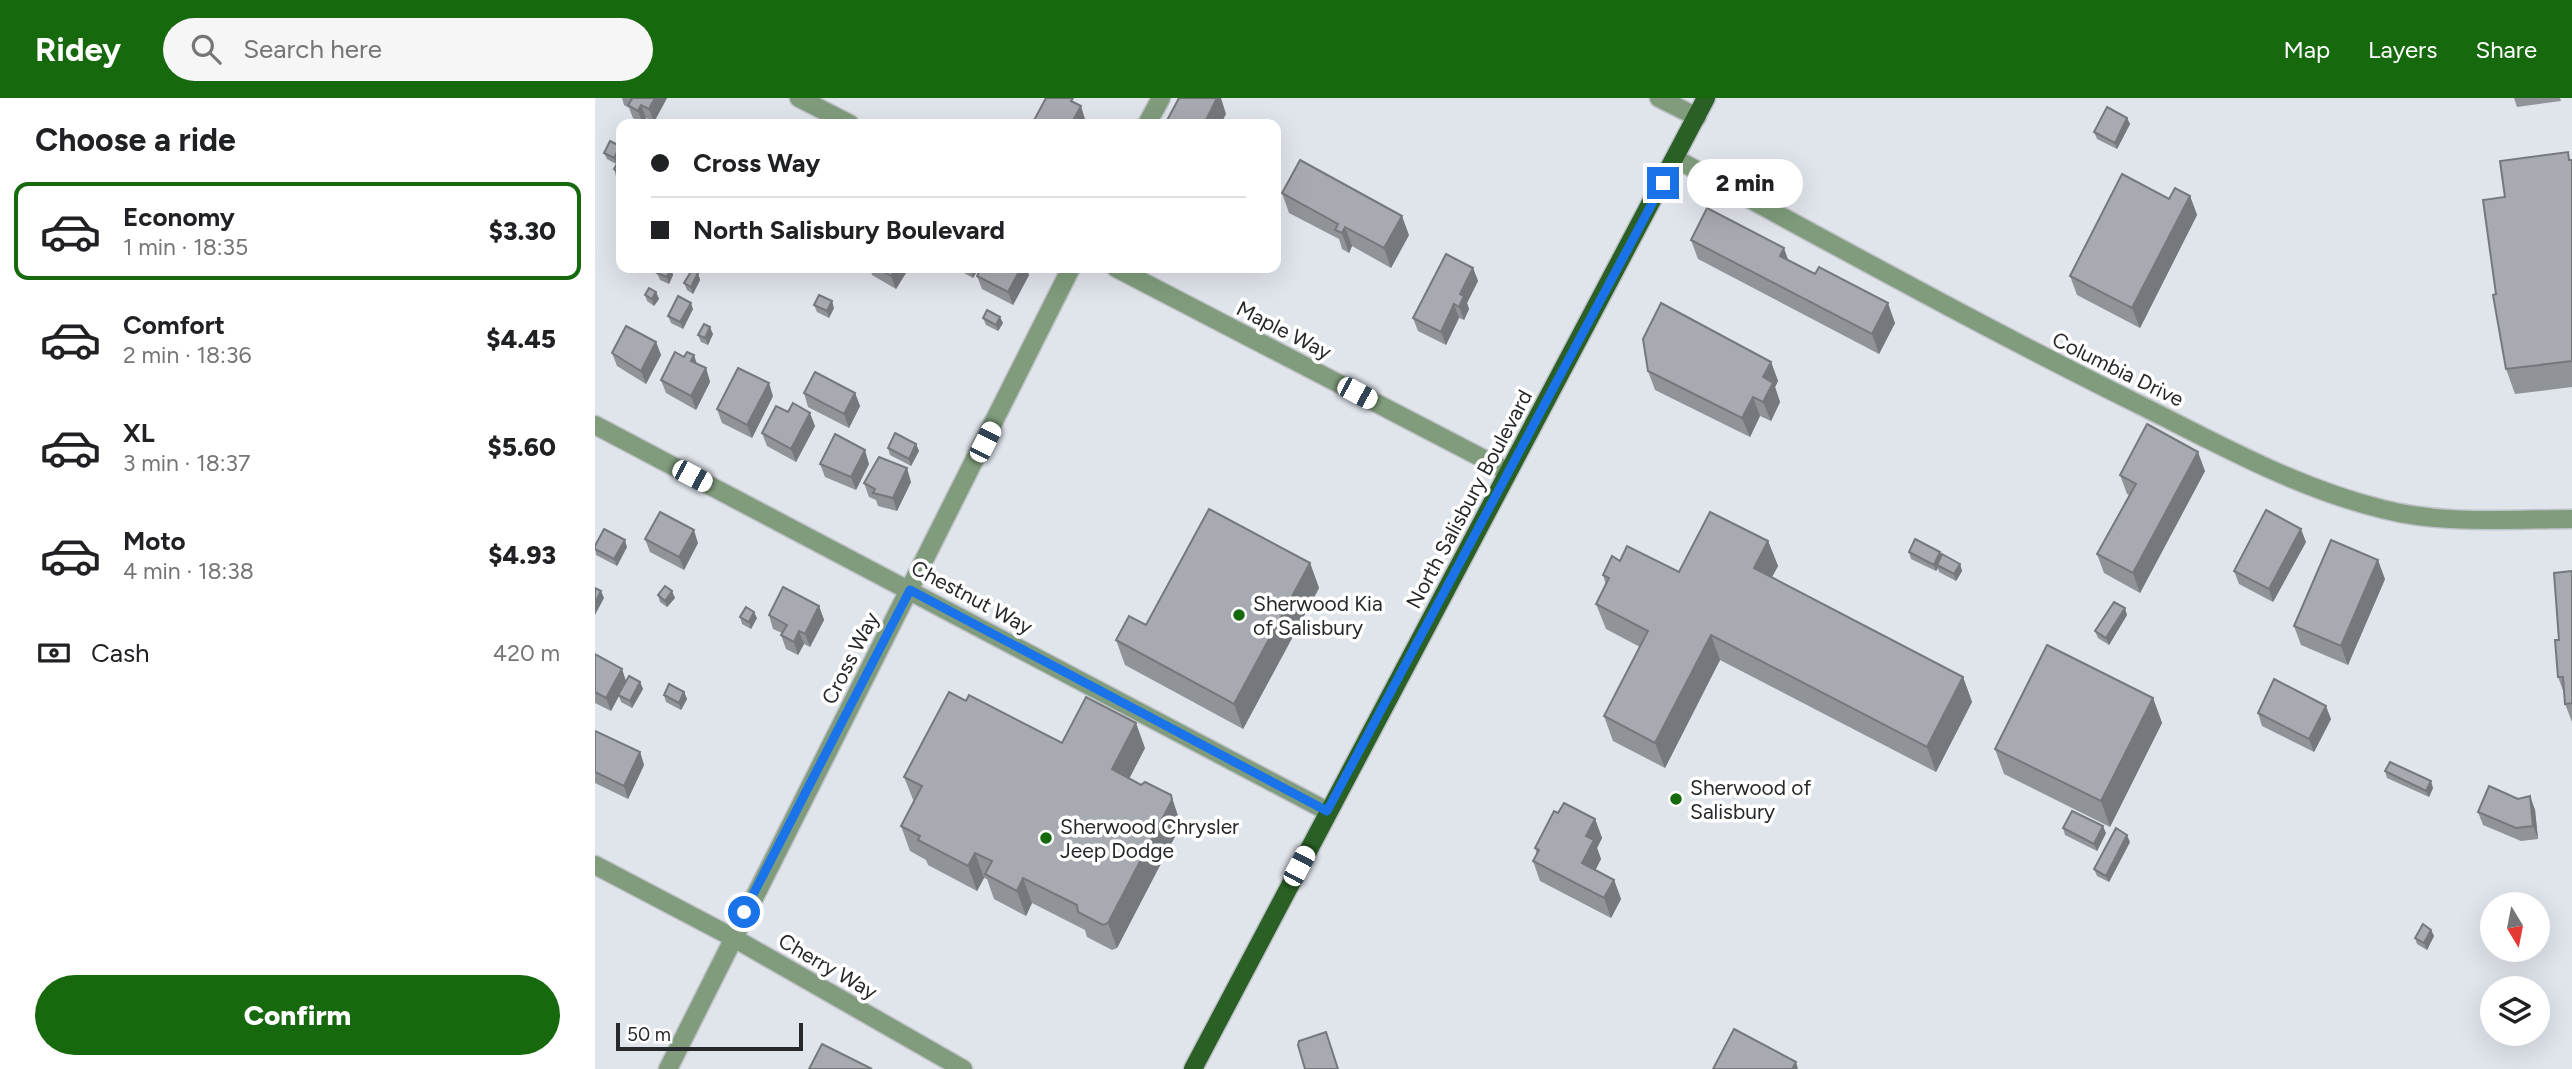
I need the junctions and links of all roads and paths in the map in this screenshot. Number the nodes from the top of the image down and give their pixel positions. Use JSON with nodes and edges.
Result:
{"nodes":[{"id":1,"x":799,"y":98,"type":"edge"},
{"id":2,"x":1161,"y":98,"type":"edge"},
{"id":3,"x":1659,"y":98,"type":"edge"},
{"id":4,"x":1706,"y":98,"type":"edge"},
{"id":5,"x":1697,"y":117,"type":"junction"},
{"id":6,"x":840,"y":119,"type":"edge"},
{"id":7,"x":1150,"y":119,"type":"edge"},
{"id":8,"x":1676,"y":159,"type":"junction"},
{"id":9,"x":1068,"y":273,"type":"edge"},
{"id":10,"x":1126,"y":273,"type":"edge"},
{"id":11,"x":595,"y":425,"type":"edge"},
{"id":12,"x":1507,"y":471,"type":"junction"},
{"id":13,"x":2572,"y":519,"type":"edge"},
{"id":14,"x":910,"y":590,"type":"junction"},
{"id":15,"x":1327,"y":811,"type":"junction"},
{"id":16,"x":595,"y":865,"type":"edge"},
{"id":17,"x":732,"y":937,"type":"junction"},
{"id":18,"x":668,"y":1069,"type":"edge"},
{"id":19,"x":963,"y":1069,"type":"edge"},
{"id":20,"x":1193,"y":1069,"type":"edge"}],
"edges":[{"from":1,"to":6,"type":"street"},
{"from":2,"to":7,"type":"street"},
{"from":3,"to":5,"type":"street"},
{"from":4,"to":5,"type":"main road","name":"North Salisbury Boulevard"},
{"from":5,"to":8,"type":"main road","name":"North Salisbury Boulevard"},
{"from":8,"to":12,"type":"main road","name":"North Salisbury Boulevard"},
{"from":8,"to":13,"type":"street","name":"Columbia Drive"},
{"from":9,"to":14,"type":"street","name":"Cross Way"},
{"from":10,"to":12,"type":"street","name":"Maple Way"},
{"from":11,"to":14,"type":"street","name":"Chestnut Way"},
{"from":12,"to":15,"type":"main road","name":"North Salisbury Boulevard"},
{"from":14,"to":15,"type":"street","name":"Chestnut Way"},
{"from":14,"to":17,"type":"street","name":"Cross Way"},
{"from":15,"to":20,"type":"main road","name":"North Salisbury Boulevard"},
{"from":16,"to":17,"type":"street","name":"Cherry Way"},
{"from":17,"to":18,"type":"street","name":"Cross Way"},
{"from":17,"to":19,"type":"street","name":"Cherry Way"}]}
